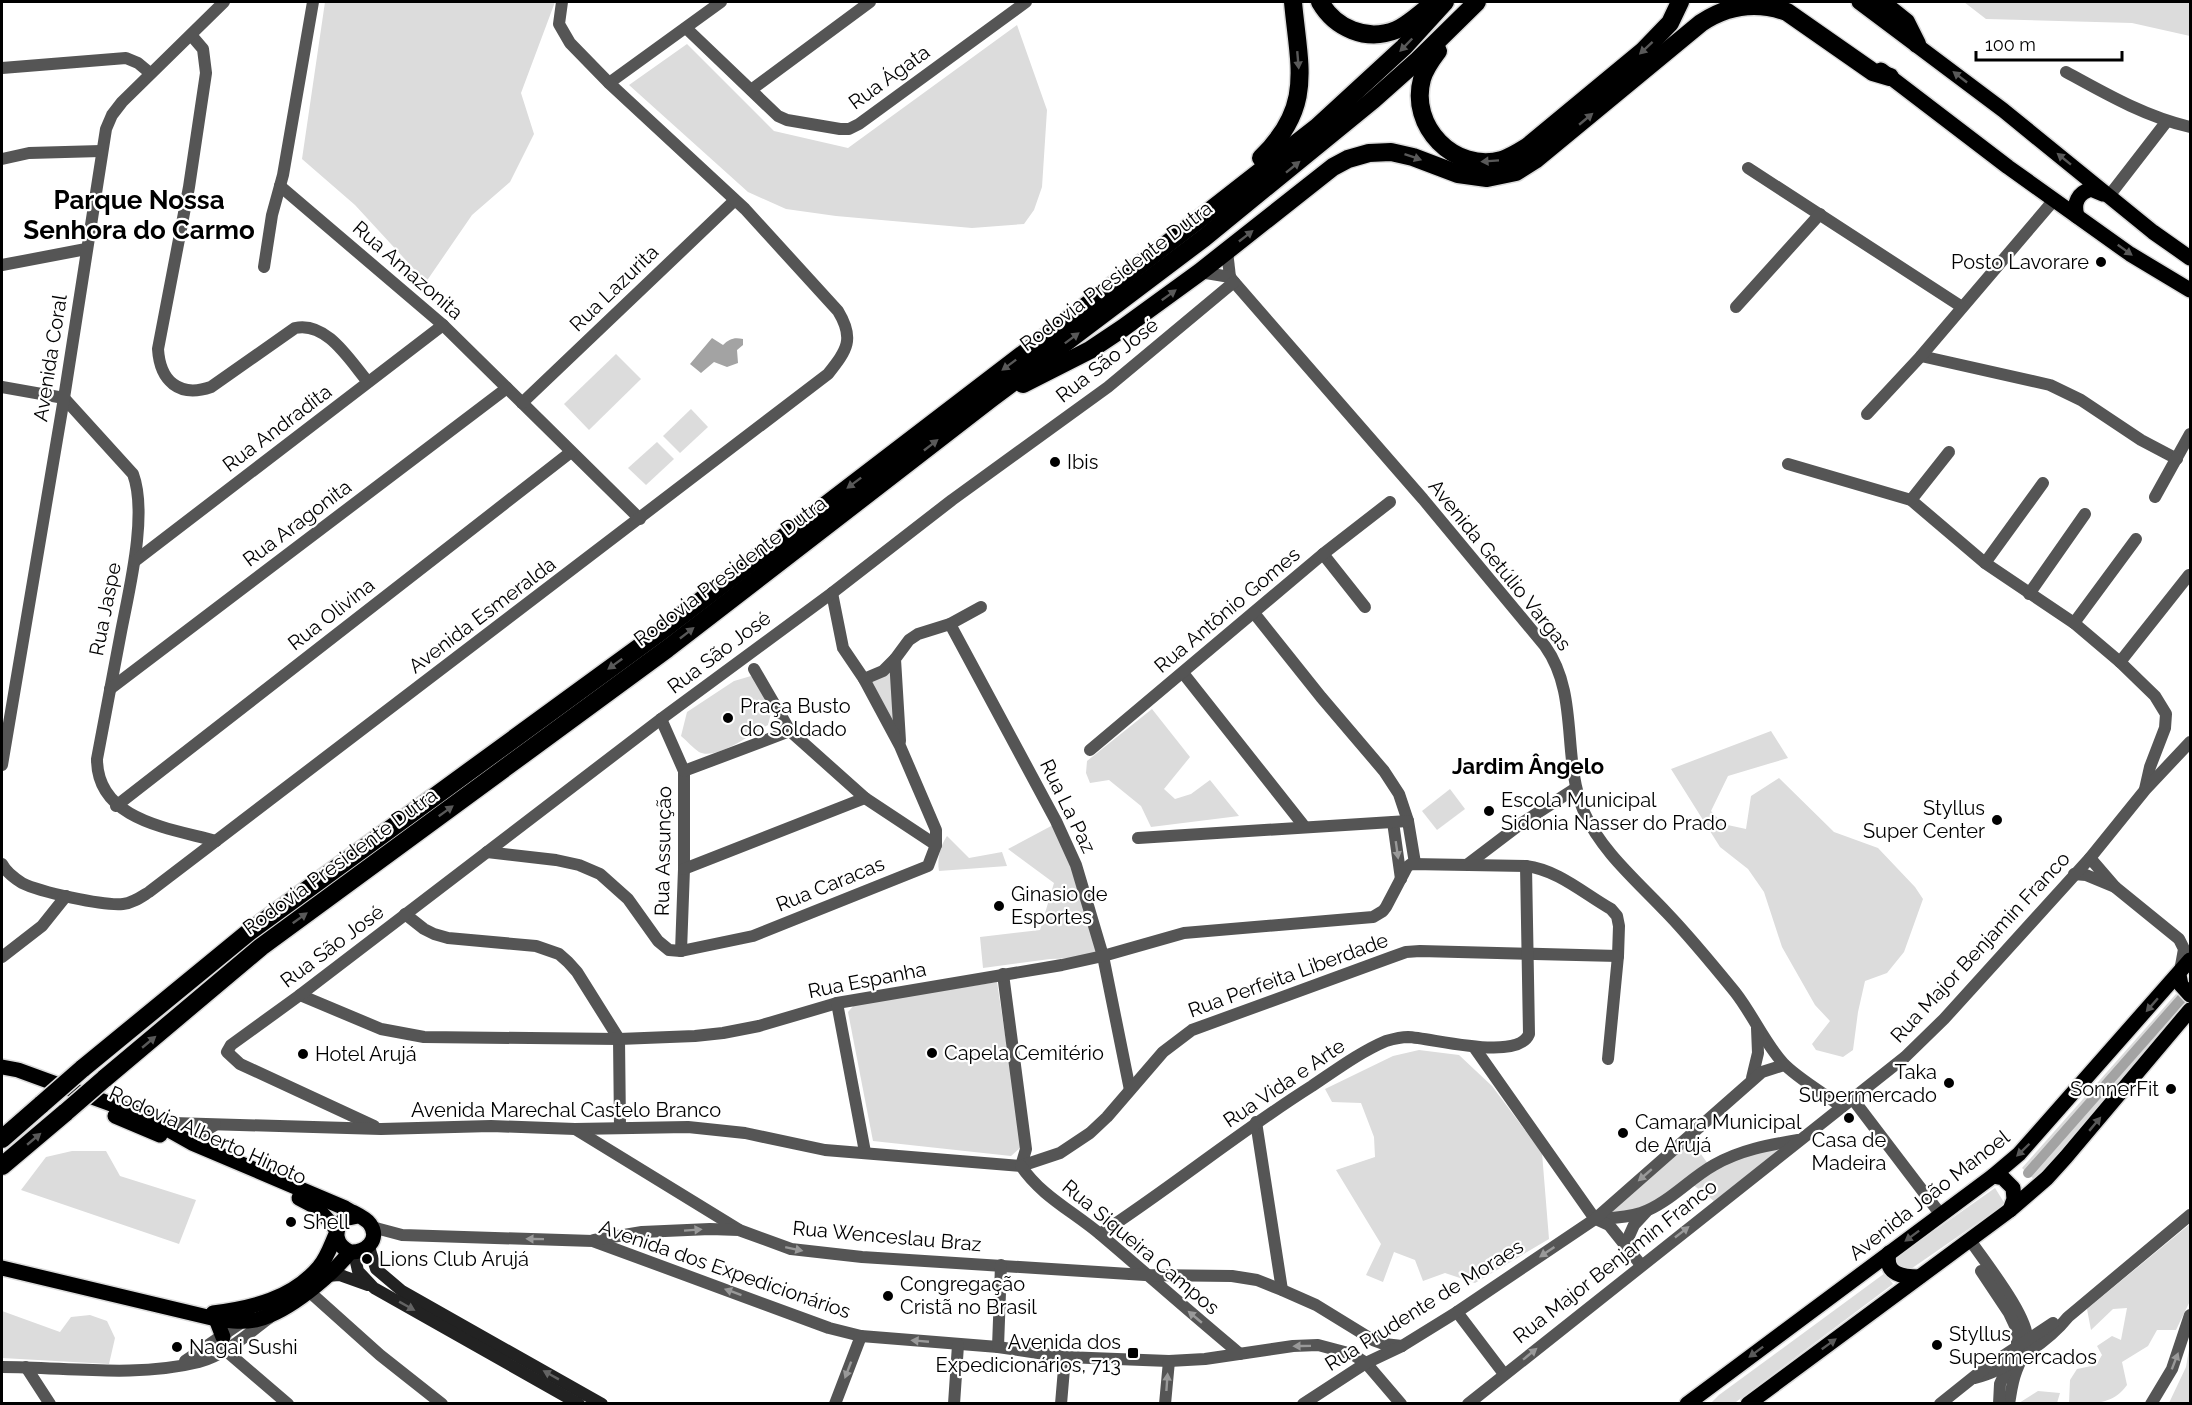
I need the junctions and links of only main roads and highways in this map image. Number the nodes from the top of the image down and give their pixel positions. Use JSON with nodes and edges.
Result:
{"nodes":[{"id":1,"x":1293,"y":2,"type":"edge"},
{"id":2,"x":1320,"y":2,"type":"edge"},
{"id":3,"x":1436,"y":2,"type":"edge"},
{"id":4,"x":1445,"y":2,"type":"edge"},
{"id":5,"x":1477,"y":2,"type":"edge"},
{"id":6,"x":1680,"y":2,"type":"edge"},
{"id":7,"x":1787,"y":2,"type":"edge"},
{"id":8,"x":1859,"y":2,"type":"edge"},
{"id":9,"x":1881,"y":2,"type":"edge"},
{"id":10,"x":1917,"y":44,"type":"junction"},
{"id":11,"x":1890,"y":77,"type":"junction"},
{"id":12,"x":2109,"y":196,"type":"junction"},
{"id":13,"x":2077,"y":216,"type":"junction"},
{"id":14,"x":1193,"y":224,"type":"junction"},
{"id":15,"x":2190,"y":258,"type":"edge"},
{"id":16,"x":2190,"y":290,"type":"edge"},
{"id":17,"x":992,"y":398,"type":"junction"},
{"id":18,"x":2190,"y":960,"type":"edge"},
{"id":19,"x":2179,"y":975,"type":"junction"},
{"id":20,"x":2190,"y":995,"type":"edge"},
{"id":21,"x":2190,"y":1010,"type":"edge"},
{"id":22,"x":2,"y":1067,"type":"edge"},
{"id":23,"x":2,"y":1075,"type":"edge"},
{"id":24,"x":157,"y":1129,"type":"junction"},
{"id":25,"x":2,"y":1139,"type":"edge"},
{"id":26,"x":2,"y":1166,"type":"edge"},
{"id":27,"x":1993,"y":1176,"type":"junction"},
{"id":28,"x":2010,"y":1210,"type":"junction"},
{"id":29,"x":358,"y":1216,"type":"junction"},
{"id":30,"x":337,"y":1232,"type":"junction"},
{"id":31,"x":371,"y":1239,"type":"junction"},
{"id":32,"x":352,"y":1253,"type":"junction"},
{"id":33,"x":1889,"y":1253,"type":"junction"},
{"id":34,"x":2,"y":1268,"type":"edge"},
{"id":35,"x":326,"y":1276,"type":"junction"},
{"id":36,"x":1919,"y":1277,"type":"junction"},
{"id":37,"x":304,"y":1287,"type":"junction"},
{"id":38,"x":375,"y":1288,"type":"junction"},
{"id":39,"x":278,"y":1305,"type":"junction"},
{"id":40,"x":195,"y":1313,"type":"junction"},
{"id":41,"x":216,"y":1319,"type":"junction"},
{"id":42,"x":224,"y":1343,"type":"road end"},
{"id":43,"x":579,"y":1404,"type":"edge"},
{"id":44,"x":602,"y":1404,"type":"edge"},
{"id":45,"x":1687,"y":1404,"type":"edge"},
{"id":46,"x":1748,"y":1404,"type":"edge"}],
"edges":[{"from":1,"to":14,"type":"highway","one_way":true},
{"from":2,"to":3,"type":"highway"},
{"from":4,"to":14,"type":"highway","name":"Rodovia Presidente Dutra","one_way":true},
{"from":6,"to":5,"type":"highway","one_way":true},
{"from":17,"to":5,"type":"highway","name":"Rodovia Presidente Dutra","one_way":true},
{"from":7,"to":11,"type":"main road"},
{"from":8,"to":10,"type":"main road"},
{"from":9,"to":10,"type":"highway"},
{"from":12,"to":10,"type":"main road","one_way":true},
{"from":11,"to":13,"type":"main road"},
{"from":17,"to":11,"type":"highway","one_way":true},
{"from":12,"to":13,"type":"main road"},
{"from":12,"to":15,"type":"main road"},
{"from":13,"to":16,"type":"main road","one_way":true},
{"from":14,"to":25,"type":"highway","name":"Rodovia Presidente Dutra","one_way":true,"bridge":true},
{"from":26,"to":17,"type":"highway","name":"Rodovia Presidente Dutra","one_way":true,"bridge":true},
{"from":18,"to":19,"type":"main road","name":"Avenida João Manoel"},
{"from":19,"to":20,"type":"main road"},
{"from":19,"to":27,"type":"main road","name":"Avenida João Manoel","one_way":true},
{"from":28,"to":21,"type":"main road","one_way":true},
{"from":22,"to":24,"type":"main road","name":"Rodovia Alberto Hinoto"},
{"from":23,"to":24,"type":"main road","name":"Rodovia Alberto Hinoto"},
{"from":24,"to":29,"type":"main road","name":"Rodovia Alberto Hinoto"},
{"from":24,"to":30,"type":"main road","name":"Rodovia Alberto Hinoto"},
{"from":27,"to":28,"type":"main road"},
{"from":27,"to":33,"type":"main road","name":"Avenida João Manoel","one_way":true},
{"from":28,"to":36,"type":"main road"},
{"from":29,"to":30,"type":"main road"},
{"from":29,"to":31,"type":"main road"},
{"from":30,"to":32,"type":"main road","name":"Rodovia Alberto Hinoto"},
{"from":30,"to":37,"type":"main road"},
{"from":31,"to":32,"type":"main road"},
{"from":44,"to":31,"type":"main road","one_way":true},
{"from":32,"to":35,"type":"main road"},
{"from":32,"to":38,"type":"main road"},
{"from":33,"to":36,"type":"main road"},
{"from":33,"to":45,"type":"main road","name":"Avenida João Manoel","one_way":true},
{"from":34,"to":40,"type":"main road"},
{"from":35,"to":37,"type":"main road"},
{"from":35,"to":38,"type":"main road"},
{"from":46,"to":36,"type":"main road","one_way":true},
{"from":37,"to":39,"type":"main road"},
{"from":38,"to":43,"type":"main road","one_way":true},
{"from":39,"to":40,"type":"main road"},
{"from":39,"to":41,"type":"main road"},
{"from":40,"to":41,"type":"main road"},
{"from":41,"to":42,"type":"main road"}]}
